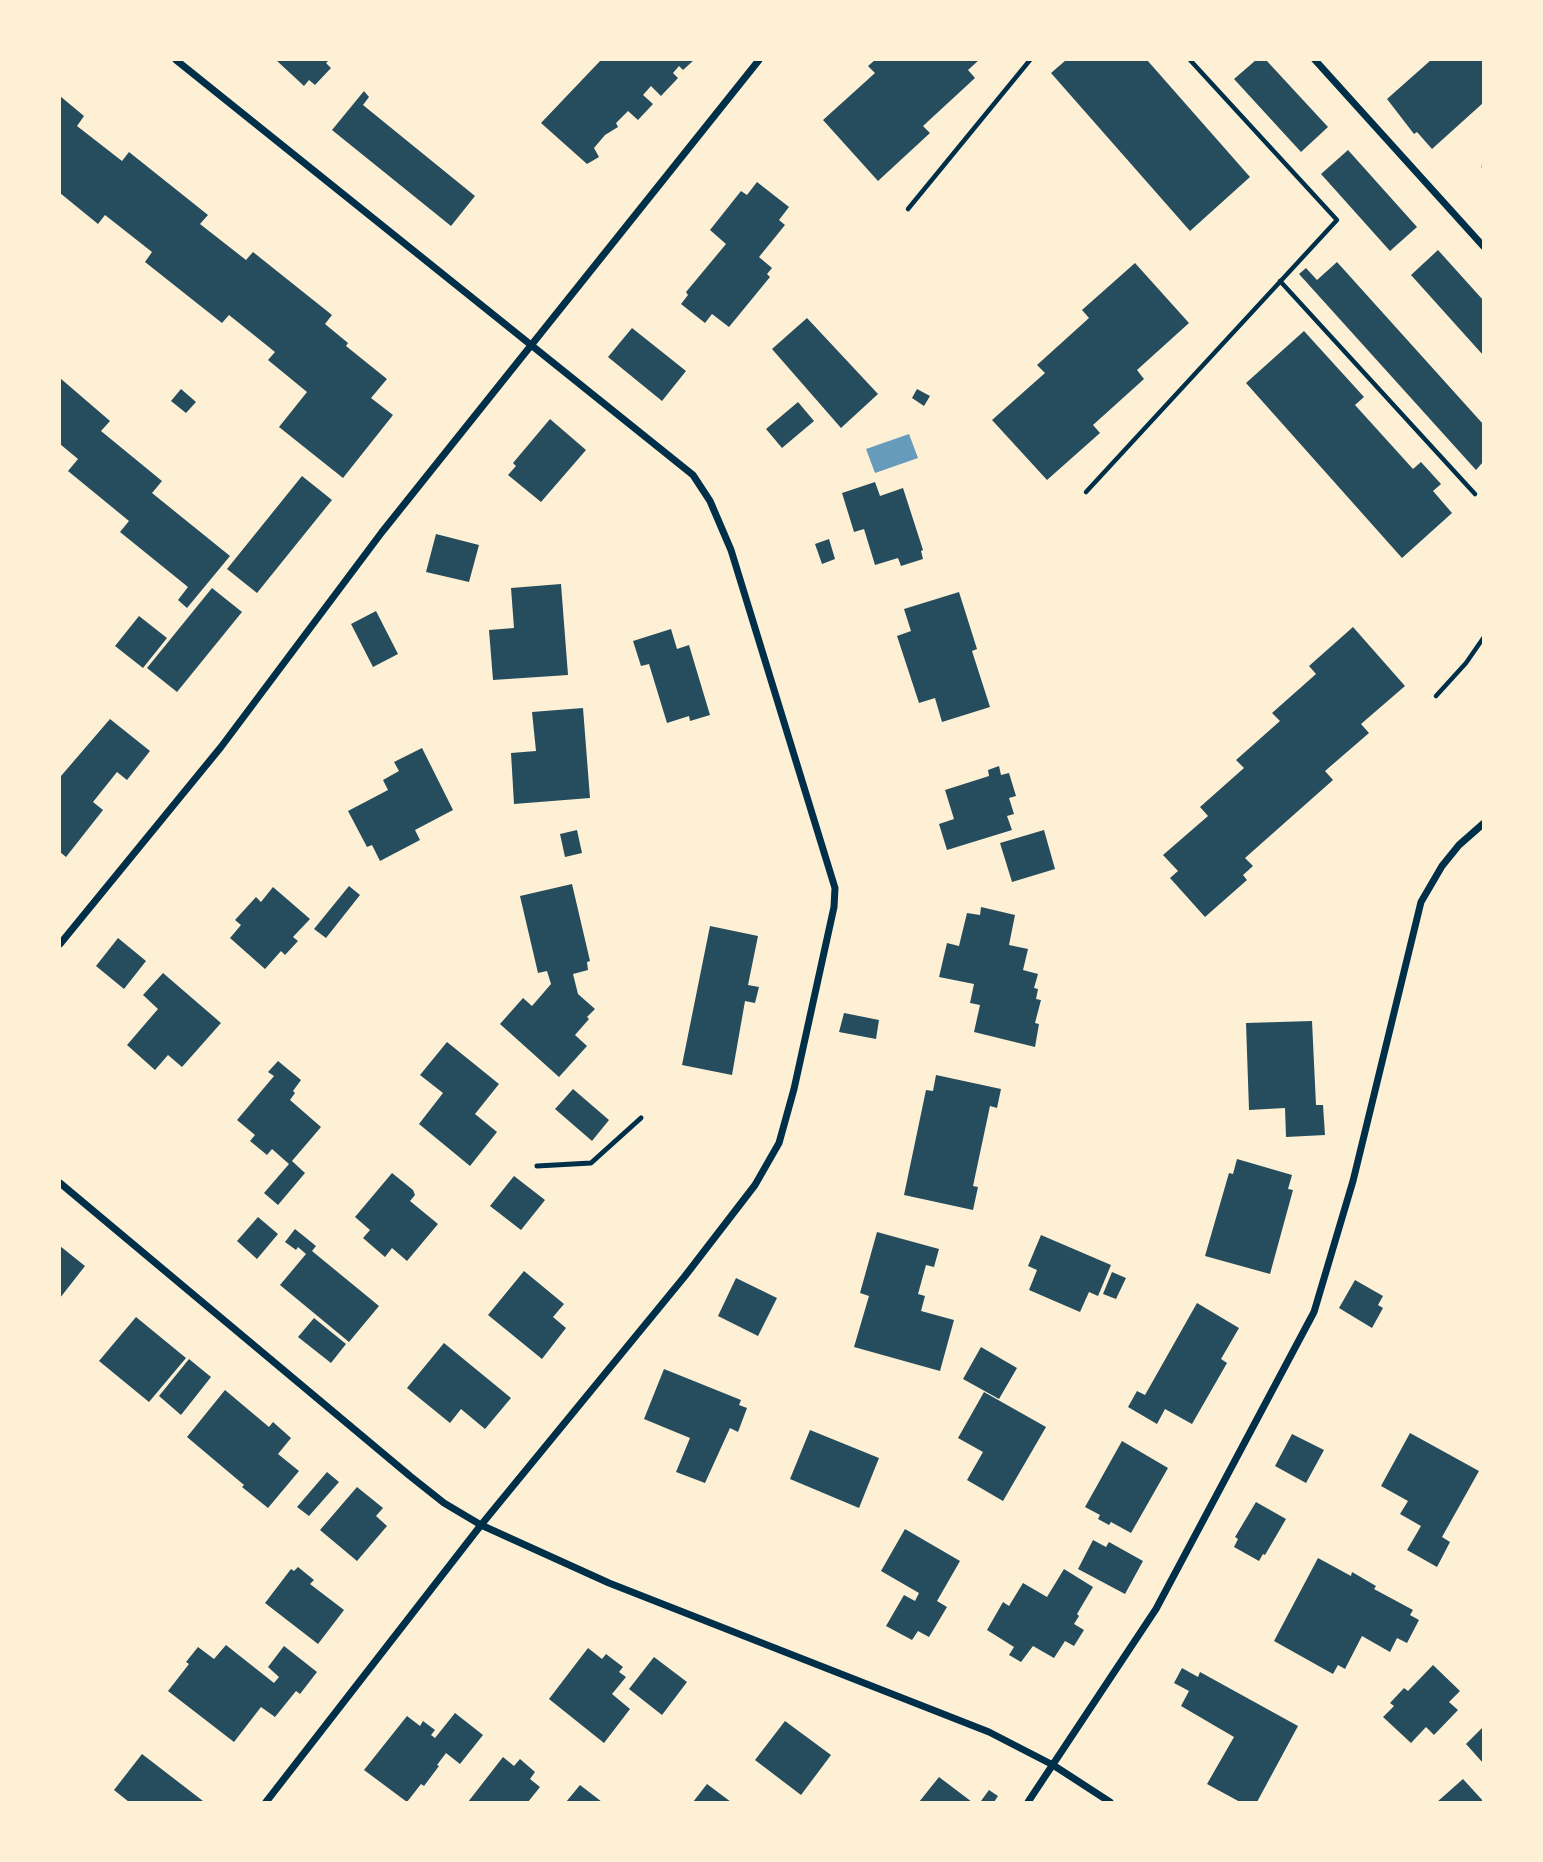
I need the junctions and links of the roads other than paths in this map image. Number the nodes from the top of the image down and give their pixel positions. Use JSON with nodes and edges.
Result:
{"nodes":[{"id":1,"x":176,"y":60,"type":"edge"},
{"id":2,"x":759,"y":60,"type":"edge"},
{"id":3,"x":1315,"y":60,"type":"edge"},
{"id":4,"x":1483,"y":247,"type":"edge"},
{"id":5,"x":533,"y":345,"type":"junction"},
{"id":6,"x":1483,"y":823,"type":"edge"},
{"id":7,"x":60,"y":944,"type":"edge"},
{"id":8,"x":641,"y":1118,"type":"dead end"},
{"id":9,"x":537,"y":1166,"type":"dead end"},
{"id":10,"x":60,"y":1183,"type":"edge"},
{"id":11,"x":481,"y":1525,"type":"junction"},
{"id":12,"x":1053,"y":1765,"type":"junction"},
{"id":13,"x":266,"y":1802,"type":"edge"},
{"id":14,"x":1028,"y":1802,"type":"edge"},
{"id":15,"x":1110,"y":1802,"type":"edge"}],
"edges":[{"from":1,"to":5,"type":"street"},
{"from":2,"to":5,"type":"street"},
{"from":3,"to":4,"type":"street"},
{"from":5,"to":7,"type":"street"},
{"from":5,"to":11,"type":"street"},
{"from":6,"to":12,"type":"street"},
{"from":8,"to":9,"type":"lane"},
{"from":10,"to":11,"type":"street"},
{"from":11,"to":12,"type":"street"},
{"from":11,"to":13,"type":"street"},
{"from":12,"to":14,"type":"street"},
{"from":12,"to":15,"type":"street"}]}
